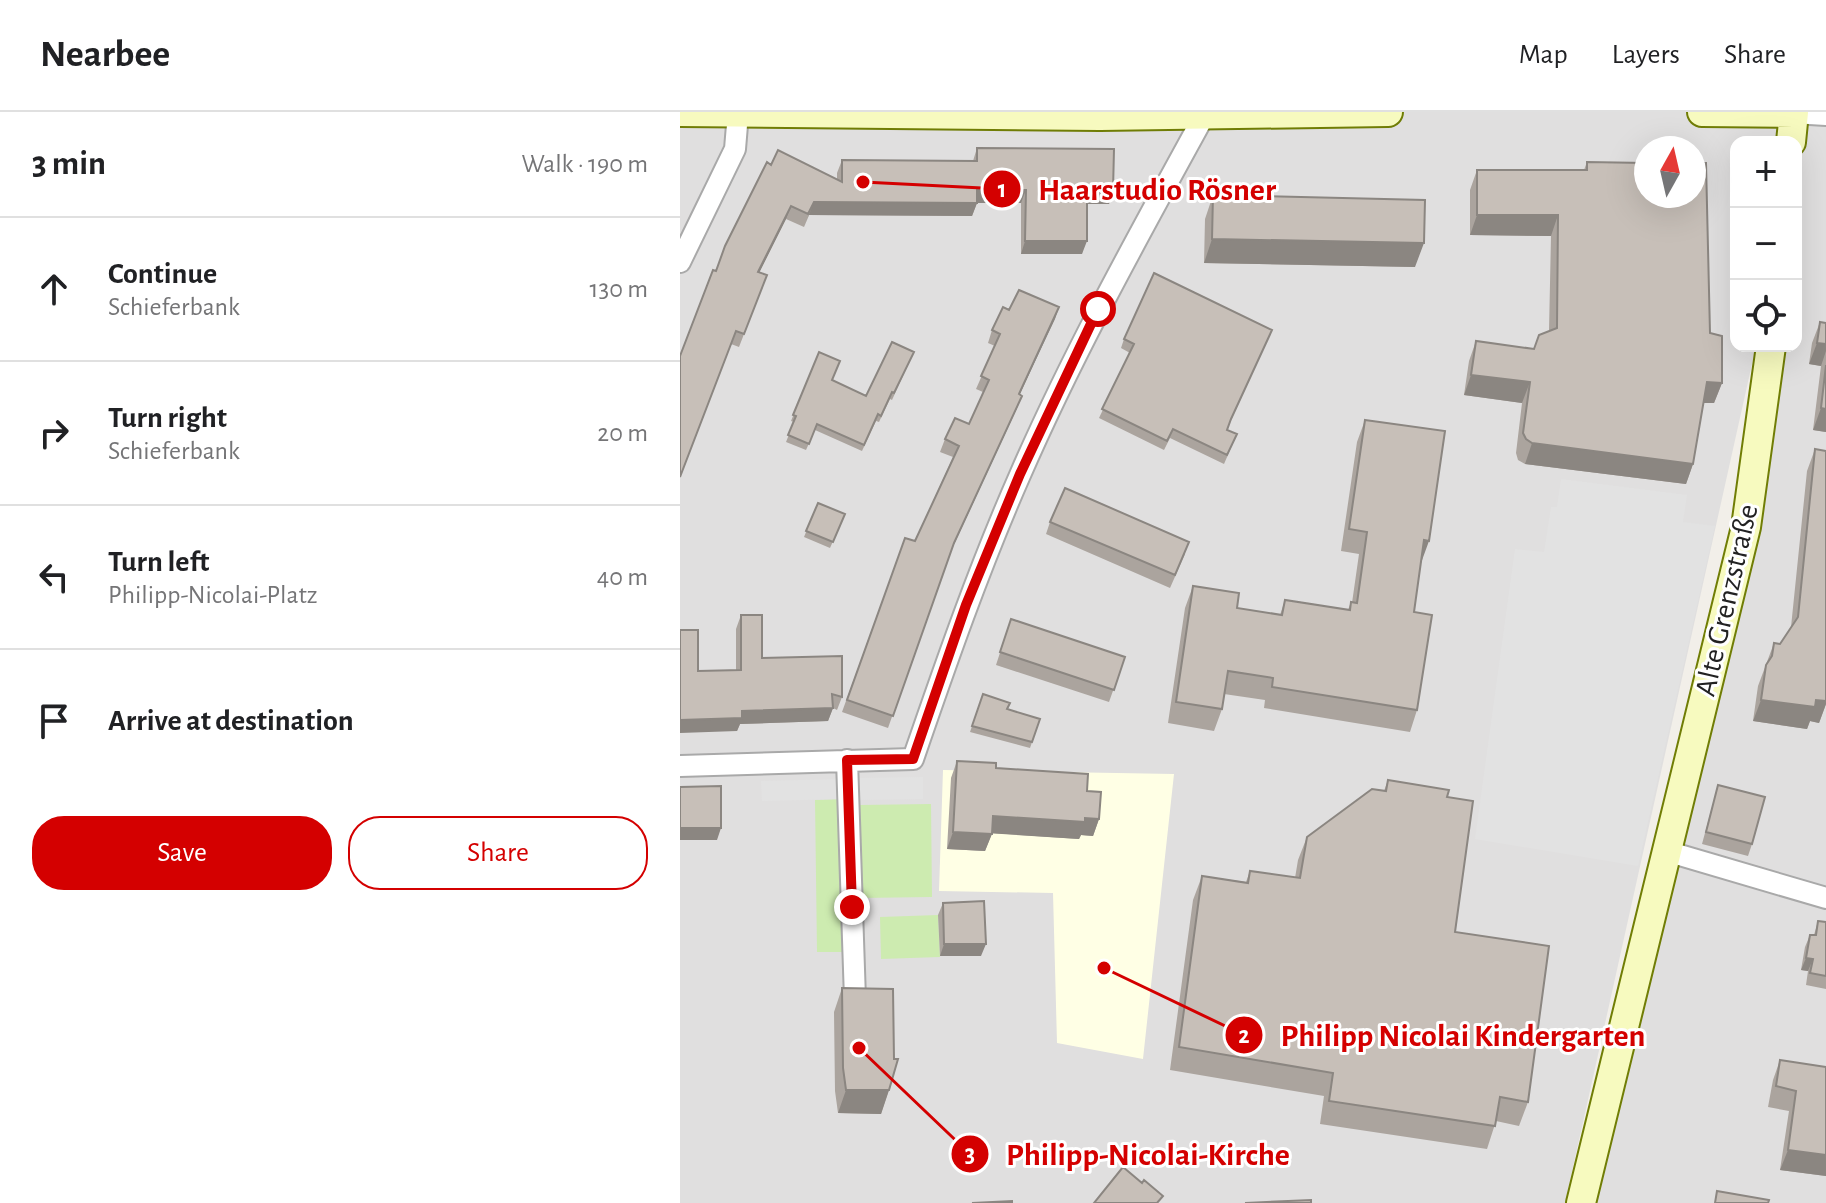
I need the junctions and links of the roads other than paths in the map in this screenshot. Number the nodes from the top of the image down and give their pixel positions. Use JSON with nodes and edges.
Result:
{"nodes":[{"id":1,"x":680,"y":112,"type":"edge"},
{"id":2,"x":1388,"y":112,"type":"edge"},
{"id":3,"x":1702,"y":112,"type":"edge"},
{"id":4,"x":738,"y":113,"type":"edge"},
{"id":5,"x":1794,"y":113,"type":"edge"},
{"id":6,"x":1205,"y":114,"type":"edge"},
{"id":7,"x":1826,"y":115,"type":"edge"},
{"id":8,"x":1792,"y":136,"type":"edge"},
{"id":9,"x":680,"y":262,"type":"edge"},
{"id":10,"x":1770,"y":352,"type":"edge"},
{"id":11,"x":847,"y":760,"type":"junction"},
{"id":12,"x":680,"y":766,"type":"edge"},
{"id":13,"x":1666,"y":851,"type":"junction"},
{"id":14,"x":1826,"y":898,"type":"edge"},
{"id":15,"x":855,"y":999,"type":"edge"},
{"id":16,"x":1581,"y":1203,"type":"edge"}],
"edges":[{"from":1,"to":4,"type":"street"},
{"from":2,"to":6,"type":"street"},
{"from":3,"to":5,"type":"street"},
{"from":4,"to":6,"type":"street"},
{"from":4,"to":9,"type":"street"},
{"from":5,"to":7,"type":"street"},
{"from":5,"to":8,"type":"street"},
{"from":6,"to":11,"type":"street"},
{"from":10,"to":13,"type":"street","name":"Alte Grenzstraße"},
{"from":11,"to":12,"type":"street"},
{"from":11,"to":15,"type":"street"},
{"from":13,"to":14,"type":"street"},
{"from":13,"to":16,"type":"street","name":"Alte Grenzstraße"}]}
